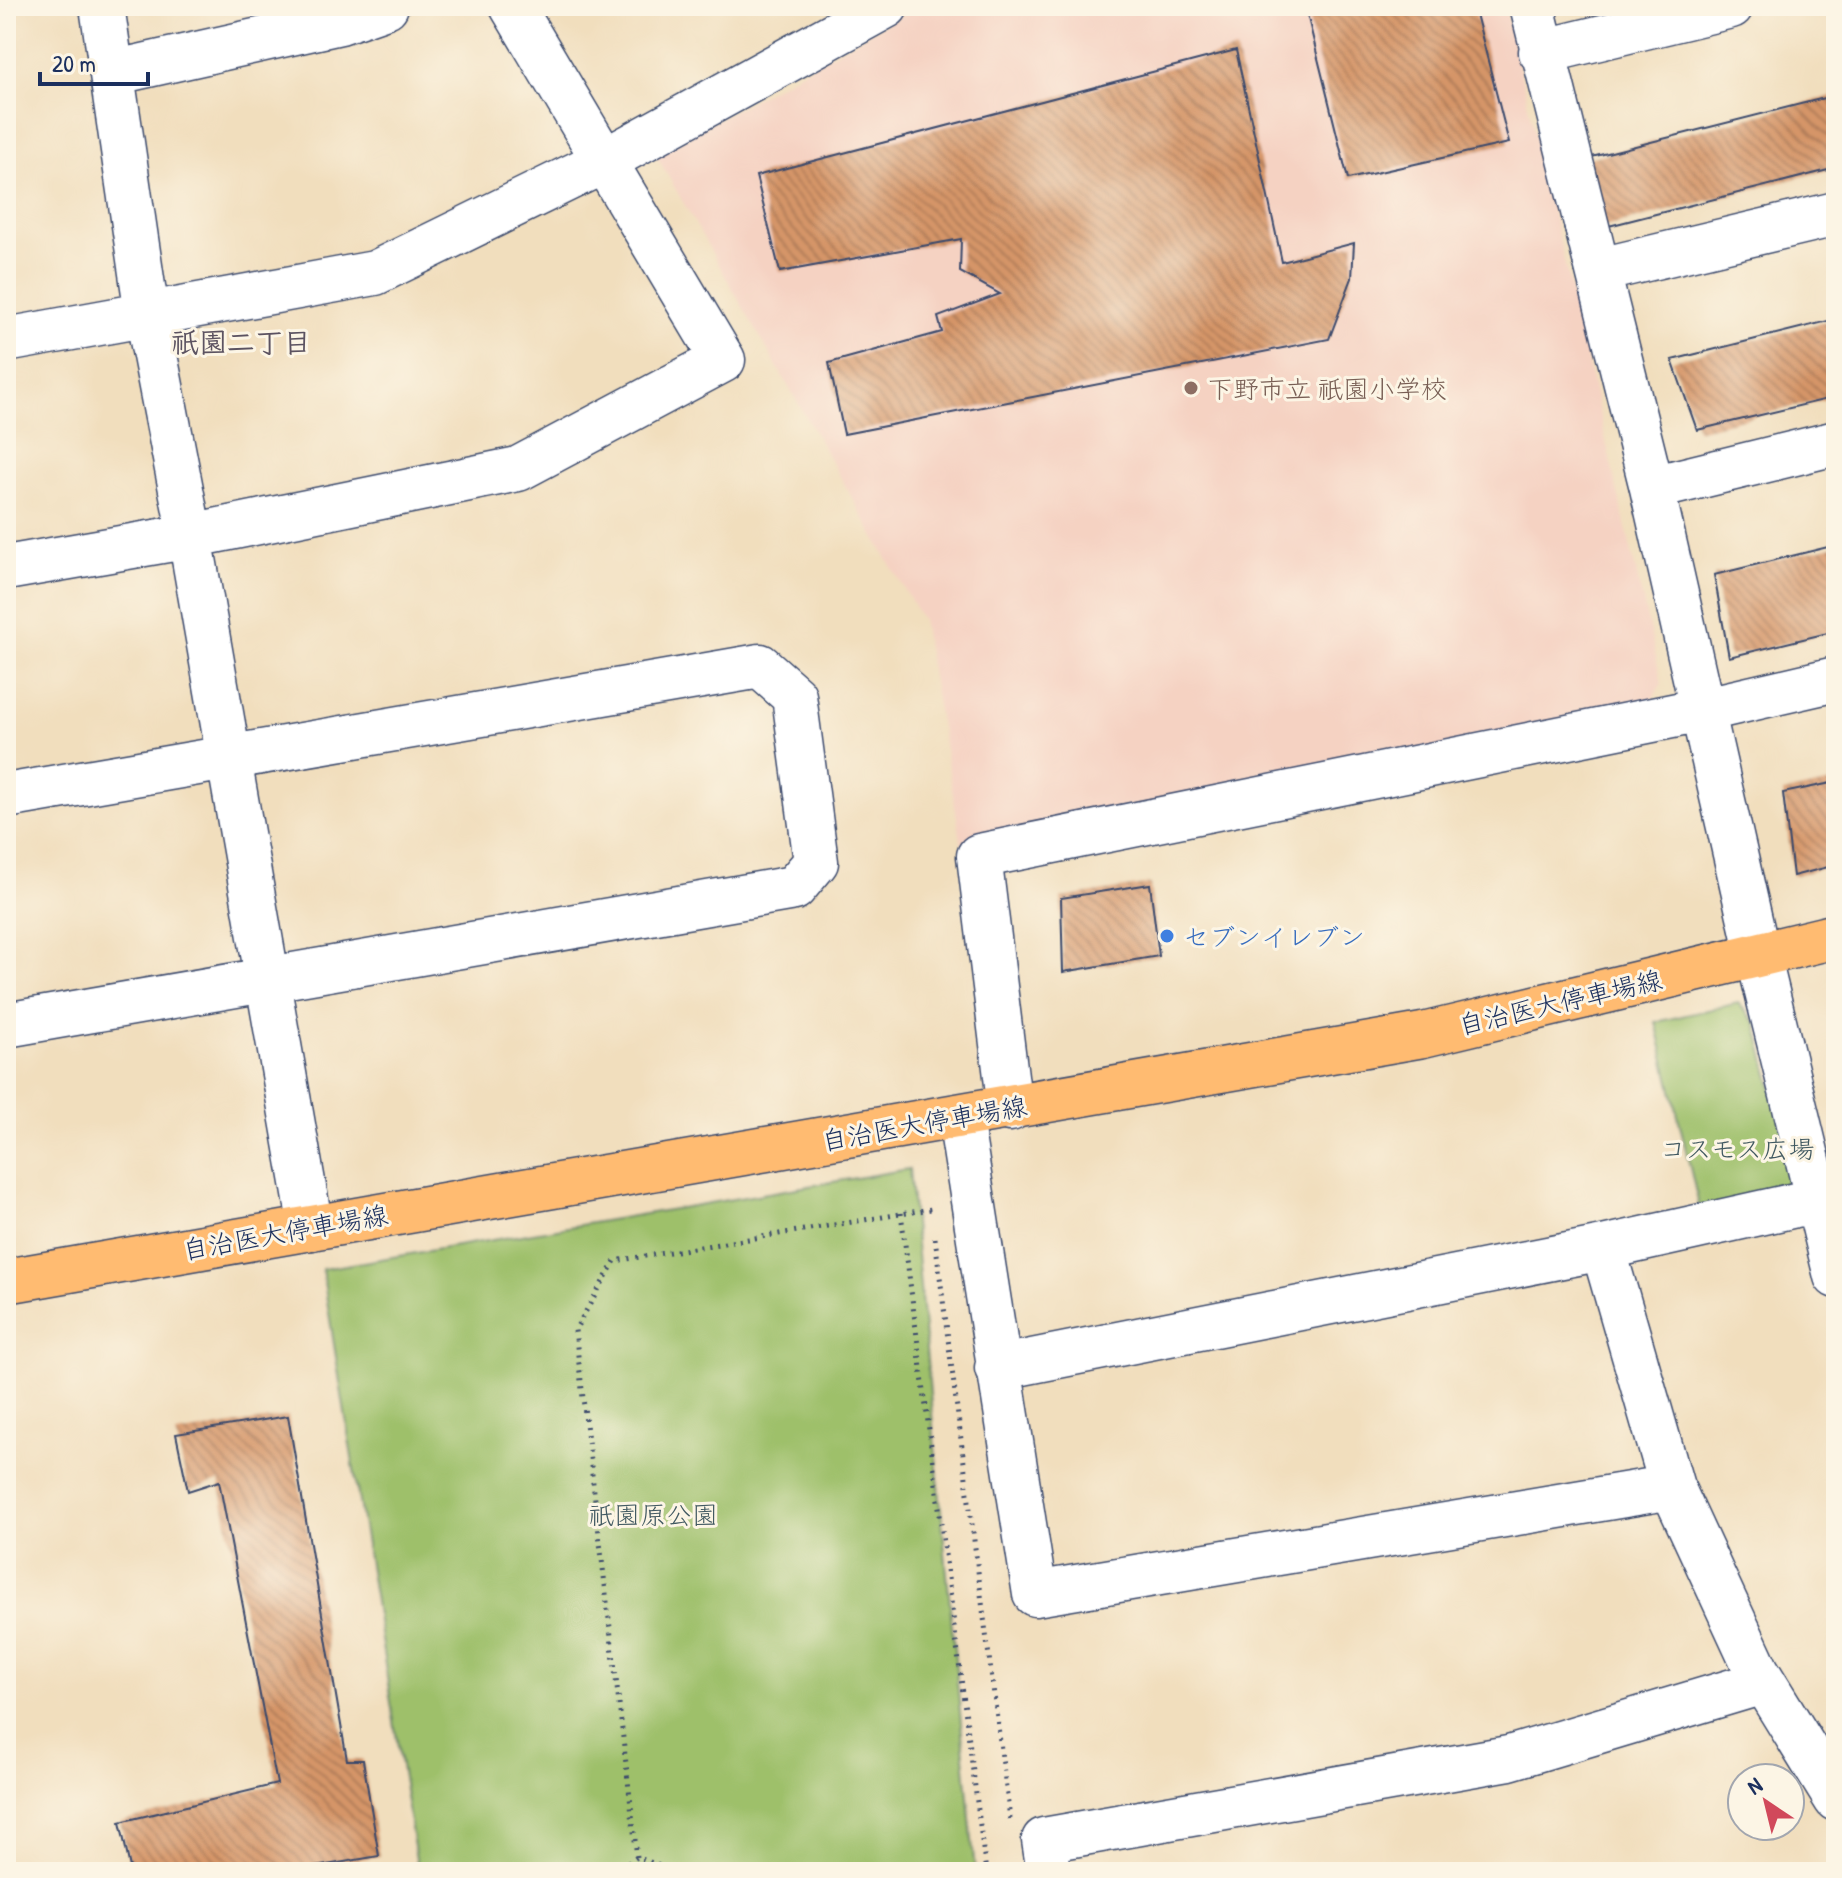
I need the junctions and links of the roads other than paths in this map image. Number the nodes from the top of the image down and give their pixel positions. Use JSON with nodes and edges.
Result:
{"nodes":[{"id":1,"x":102,"y":6,"type":"edge"},
{"id":2,"x":386,"y":6,"type":"edge"},
{"id":3,"x":512,"y":6,"type":"edge"},
{"id":4,"x":886,"y":6,"type":"edge"},
{"id":5,"x":1532,"y":6,"type":"edge"},
{"id":6,"x":1731,"y":6,"type":"edge"},
{"id":7,"x":1541,"y":52,"type":"junction"},
{"id":8,"x":112,"y":73,"type":"junction"},
{"id":9,"x":604,"y":161,"type":"junction"},
{"id":10,"x":1836,"y":214,"type":"edge"},
{"id":11,"x":1600,"y":270,"type":"junction"},
{"id":12,"x":147,"y":314,"type":"junction"},
{"id":13,"x":6,"y":340,"type":"edge"},
{"id":14,"x":1836,"y":443,"type":"edge"},
{"id":15,"x":1652,"y":488,"type":"junction"},
{"id":16,"x":190,"y":536,"type":"junction"},
{"id":17,"x":6,"y":568,"type":"edge"},
{"id":18,"x":1836,"y":679,"type":"edge"},
{"id":19,"x":1702,"y":710,"type":"junction"},
{"id":20,"x":229,"y":757,"type":"junction"},
{"id":21,"x":6,"y":796,"type":"edge"},
{"id":22,"x":1836,"y":936,"type":"edge"},
{"id":23,"x":1758,"y":955,"type":"junction"},
{"id":24,"x":268,"y":981,"type":"junction"},
{"id":25,"x":6,"y":1025,"type":"edge"},
{"id":26,"x":1010,"y":1109,"type":"junction"},
{"id":27,"x":960,"y":1118,"type":"junction"},
{"id":28,"x":1827,"y":1198,"type":"edge"},
{"id":29,"x":311,"y":1228,"type":"junction"},
{"id":30,"x":1603,"y":1248,"type":"junction"},
{"id":31,"x":1836,"y":1276,"type":"edge"},
{"id":32,"x":6,"y":1281,"type":"edge"},
{"id":33,"x":997,"y":1368,"type":"junction"},
{"id":34,"x":1672,"y":1487,"type":"junction"},
{"id":35,"x":1763,"y":1682,"type":"junction"},
{"id":36,"x":1836,"y":1799,"type":"edge"},
{"id":37,"x":1049,"y":1872,"type":"edge"}],
"edges":[{"from":1,"to":8,"type":"street"},
{"from":2,"to":8,"type":"street"},
{"from":3,"to":9,"type":"street"},
{"from":4,"to":9,"type":"street"},
{"from":5,"to":7,"type":"street"},
{"from":6,"to":7,"type":"street"},
{"from":7,"to":11,"type":"street"},
{"from":8,"to":12,"type":"street"},
{"from":9,"to":12,"type":"street"},
{"from":9,"to":16,"type":"street"},
{"from":10,"to":11,"type":"street"},
{"from":11,"to":15,"type":"street"},
{"from":12,"to":13,"type":"street"},
{"from":12,"to":16,"type":"street"},
{"from":14,"to":15,"type":"street"},
{"from":15,"to":19,"type":"street"},
{"from":16,"to":17,"type":"street"},
{"from":16,"to":20,"type":"street"},
{"from":18,"to":19,"type":"street"},
{"from":19,"to":23,"type":"street"},
{"from":19,"to":26,"type":"street"},
{"from":20,"to":21,"type":"street"},
{"from":20,"to":24,"type":"street"},
{"from":20,"to":24,"type":"street"},
{"from":22,"to":23,"type":"main road","name":"自治医大停車場線"},
{"from":23,"to":26,"type":"main road","name":"自治医大停車場線"},
{"from":23,"to":28,"type":"street"},
{"from":24,"to":25,"type":"street"},
{"from":24,"to":29,"type":"street"},
{"from":26,"to":27,"type":"main road","name":"自治医大停車場線"},
{"from":27,"to":29,"type":"main road","name":"自治医大停車場線"},
{"from":27,"to":33,"type":"street"},
{"from":28,"to":30,"type":"street"},
{"from":28,"to":31,"type":"street"},
{"from":29,"to":32,"type":"main road","name":"自治医大停車場線"},
{"from":30,"to":33,"type":"street"},
{"from":30,"to":34,"type":"street"},
{"from":33,"to":34,"type":"street"},
{"from":34,"to":35,"type":"street"},
{"from":35,"to":36,"type":"street"},
{"from":35,"to":37,"type":"street"}]}
